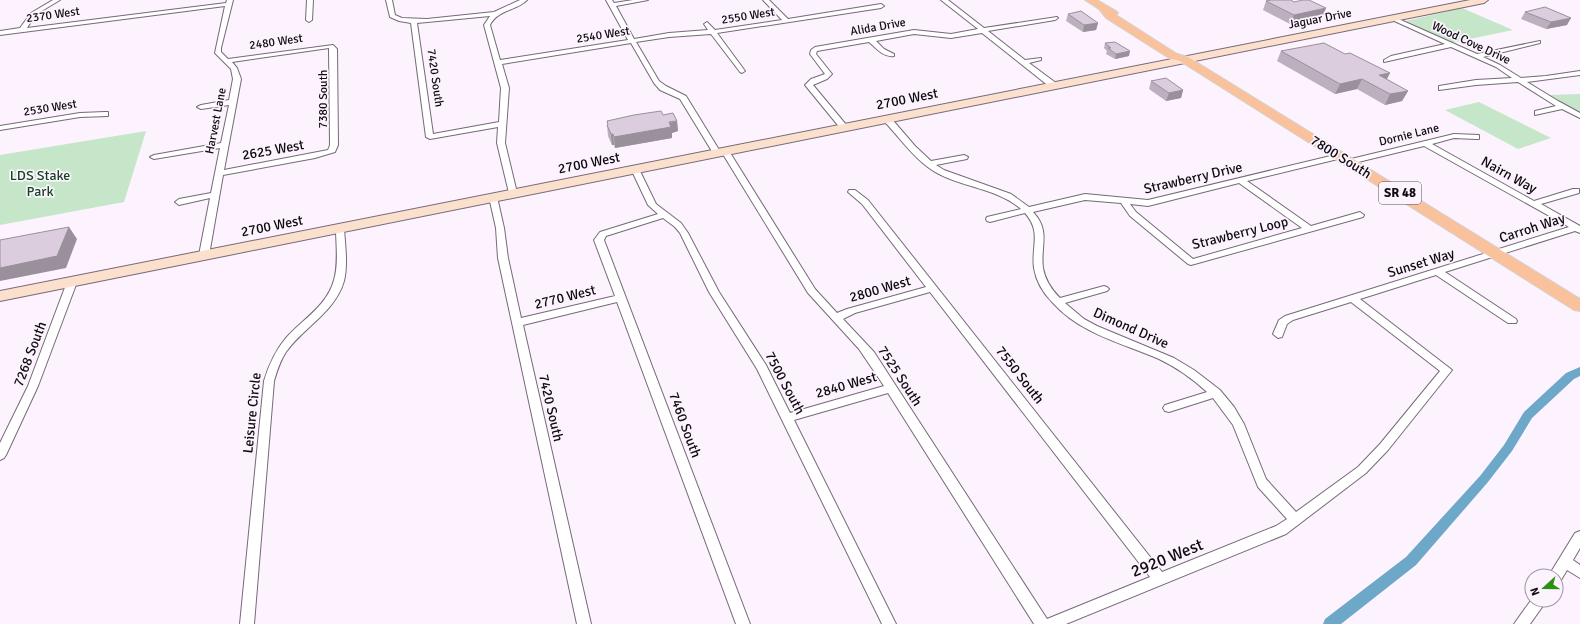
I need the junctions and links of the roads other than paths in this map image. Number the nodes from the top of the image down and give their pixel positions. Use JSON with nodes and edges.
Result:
{"nodes":[{"id":1,"x":56,"y":0,"type":"edge"},
{"id":2,"x":310,"y":0,"type":"edge"},
{"id":3,"x":389,"y":0,"type":"edge"},
{"id":4,"x":524,"y":0,"type":"edge"},
{"id":5,"x":645,"y":0,"type":"edge"},
{"id":6,"x":766,"y":0,"type":"edge"},
{"id":7,"x":944,"y":0,"type":"edge"},
{"id":8,"x":1090,"y":0,"type":"edge"},
{"id":9,"x":1484,"y":0,"type":"edge"},
{"id":10,"x":229,"y":2,"type":"edge"},
{"id":11,"x":611,"y":2,"type":"edge"},
{"id":12,"x":881,"y":6,"type":"dead end"},
{"id":13,"x":496,"y":14,"type":"junction"},
{"id":14,"x":1055,"y":18,"type":"dead end"},
{"id":15,"x":1392,"y":18,"type":"junction"},
{"id":16,"x":309,"y":20,"type":"dead end"},
{"id":17,"x":786,"y":21,"type":"junction"},
{"id":18,"x":414,"y":22,"type":"junction"},
{"id":19,"x":707,"y":24,"type":"dead end"},
{"id":20,"x":22,"y":31,"type":"junction"},
{"id":21,"x":983,"y":31,"type":"junction"},
{"id":22,"x":0,"y":33,"type":"edge"},
{"id":23,"x":713,"y":33,"type":"junction"},
{"id":24,"x":870,"y":39,"type":"junction"},
{"id":25,"x":633,"y":41,"type":"junction"},
{"id":26,"x":1538,"y":42,"type":"dead end"},
{"id":27,"x":1451,"y":45,"type":"junction"},
{"id":28,"x":331,"y":46,"type":"joint"},
{"id":29,"x":892,"y":55,"type":"dead end"},
{"id":30,"x":1476,"y":56,"type":"junction"},
{"id":31,"x":1039,"y":59,"type":"dead end"},
{"id":32,"x":1184,"y":59,"type":"junction"},
{"id":33,"x":225,"y":61,"type":"junction"},
{"id":34,"x":1386,"y":61,"type":"dead end"},
{"id":35,"x":497,"y":62,"type":"junction"},
{"id":36,"x":1023,"y":62,"type":"junction"},
{"id":37,"x":742,"y":71,"type":"dead end"},
{"id":38,"x":1580,"y":73,"type":"edge"},
{"id":39,"x":1520,"y":80,"type":"junction"},
{"id":40,"x":1053,"y":85,"type":"junction"},
{"id":41,"x":1442,"y":88,"type":"dead end"},
{"id":42,"x":232,"y":102,"type":"junction"},
{"id":43,"x":201,"y":107,"type":"dead end"},
{"id":44,"x":1563,"y":108,"type":"junction"},
{"id":45,"x":1538,"y":113,"type":"dead end"},
{"id":46,"x":104,"y":114,"type":"dead end"},
{"id":47,"x":1580,"y":116,"type":"edge"},
{"id":48,"x":886,"y":119,"type":"junction"},
{"id":49,"x":502,"y":124,"type":"junction"},
{"id":50,"x":844,"y":127,"type":"junction"},
{"id":51,"x":0,"y":128,"type":"edge"},
{"id":52,"x":1476,"y":137,"type":"dead end"},
{"id":53,"x":1425,"y":143,"type":"junction"},
{"id":54,"x":224,"y":145,"type":"junction"},
{"id":55,"x":330,"y":152,"type":"joint"},
{"id":56,"x":721,"y":152,"type":"junction"},
{"id":57,"x":154,"y":157,"type":"dead end"},
{"id":58,"x":964,"y":157,"type":"dead end"},
{"id":59,"x":1345,"y":159,"type":"junction"},
{"id":60,"x":930,"y":164,"type":"junction"},
{"id":61,"x":635,"y":169,"type":"junction"},
{"id":62,"x":219,"y":173,"type":"junction"},
{"id":63,"x":1242,"y":181,"type":"junction"},
{"id":64,"x":1576,"y":191,"type":"dead end"},
{"id":65,"x":852,"y":192,"type":"dead end"},
{"id":66,"x":513,"y":193,"type":"junction"},
{"id":67,"x":215,"y":195,"type":"junction"},
{"id":68,"x":493,"y":197,"type":"junction"},
{"id":69,"x":178,"y":202,"type":"dead end"},
{"id":70,"x":1125,"y":202,"type":"junction"},
{"id":71,"x":1533,"y":204,"type":"junction"},
{"id":72,"x":1028,"y":210,"type":"junction"},
{"id":73,"x":664,"y":215,"type":"junction"},
{"id":74,"x":1360,"y":215,"type":"dead end"},
{"id":75,"x":990,"y":219,"type":"dead end"},
{"id":76,"x":340,"y":228,"type":"junction"},
{"id":77,"x":1310,"y":229,"type":"junction"},
{"id":78,"x":1578,"y":229,"type":"edge"},
{"id":79,"x":1497,"y":254,"type":"junction"},
{"id":80,"x":204,"y":255,"type":"junction"},
{"id":81,"x":1438,"y":272,"type":"junction"},
{"id":82,"x":72,"y":282,"type":"junction"},
{"id":83,"x":933,"y":288,"type":"junction"},
{"id":84,"x":1104,"y":289,"type":"dead end"},
{"id":85,"x":0,"y":296,"type":"edge"},
{"id":86,"x":620,"y":298,"type":"junction"},
{"id":87,"x":1352,"y":298,"type":"junction"},
{"id":88,"x":1057,"y":302,"type":"junction"},
{"id":89,"x":1580,"y":306,"type":"edge"},
{"id":90,"x":836,"y":318,"type":"junction"},
{"id":91,"x":1512,"y":321,"type":"dead end"},
{"id":92,"x":517,"y":323,"type":"junction"},
{"id":93,"x":1278,"y":334,"type":"dead end"},
{"id":94,"x":891,"y":388,"type":"junction"},
{"id":95,"x":1216,"y":393,"type":"junction"},
{"id":96,"x":1169,"y":408,"type":"dead end"},
{"id":97,"x":786,"y":418,"type":"junction"},
{"id":98,"x":0,"y":455,"type":"edge"},
{"id":99,"x":1295,"y":519,"type":"junction"},
{"id":100,"x":1580,"y":537,"type":"edge"},
{"id":101,"x":1565,"y":562,"type":"junction"},
{"id":102,"x":1561,"y":568,"type":"edge"},
{"id":103,"x":1580,"y":572,"type":"edge"},
{"id":104,"x":1160,"y":580,"type":"junction"},
{"id":105,"x":1534,"y":608,"type":"edge"},
{"id":106,"x":247,"y":624,"type":"edge"},
{"id":107,"x":584,"y":624,"type":"edge"},
{"id":108,"x":742,"y":624,"type":"edge"},
{"id":109,"x":889,"y":624,"type":"edge"},
{"id":110,"x":1042,"y":624,"type":"edge"},
{"id":111,"x":1050,"y":624,"type":"edge"},
{"id":112,"x":1522,"y":624,"type":"edge"}],
"edges":[{"from":1,"to":20,"type":"street"},
{"from":2,"to":16,"type":"street"},
{"from":3,"to":18,"type":"street"},
{"from":4,"to":13,"type":"street"},
{"from":5,"to":11,"type":"street"},
{"from":6,"to":17,"type":"street"},
{"from":7,"to":21,"type":"street"},
{"from":8,"to":32,"type":"main road","name":"7800 South","number":"SR 48"},
{"from":9,"to":15,"type":"main road","name":"Jaguar Drive"},
{"from":10,"to":20,"type":"street","name":"2370 West"},
{"from":10,"to":33,"type":"street","name":"Harvest Lane"},
{"from":11,"to":25,"type":"street"},
{"from":12,"to":17,"type":"street","name":"2550 West"},
{"from":13,"to":18,"type":"street"},
{"from":13,"to":35,"type":"street"},
{"from":14,"to":21,"type":"street","name":"Alida Drive"},
{"from":15,"to":27,"type":"street","name":"Wood Cove Drive"},
{"from":15,"to":32,"type":"main road","name":"Jaguar Drive"},
{"from":17,"to":23,"type":"street","name":"2550 West"},
{"from":18,"to":49,"type":"street","name":"7420 South"},
{"from":19,"to":23,"type":"street"},
{"from":20,"to":22,"type":"street","name":"2370 West"},
{"from":21,"to":24,"type":"street","name":"Alida Drive"},
{"from":21,"to":36,"type":"street"},
{"from":23,"to":25,"type":"street","name":"2540 West"},
{"from":23,"to":37,"type":"street"},
{"from":24,"to":29,"type":"street"},
{"from":24,"to":50,"type":"street","name":"Alida Drive"},
{"from":25,"to":35,"type":"street","name":"2540 West"},
{"from":25,"to":56,"type":"street","name":"7525 South"},
{"from":26,"to":30,"type":"street"},
{"from":27,"to":30,"type":"street","name":"Wood Cove Drive"},
{"from":27,"to":34,"type":"street"},
{"from":28,"to":33,"type":"street","name":"2480 West"},
{"from":28,"to":55,"type":"street","name":"7380 South"},
{"from":30,"to":39,"type":"street","name":"Wood Cove Drive"},
{"from":31,"to":36,"type":"street"},
{"from":32,"to":40,"type":"main road","name":"2700 West"},
{"from":32,"to":59,"type":"main road","name":"7800 South","number":"SR 48"},
{"from":33,"to":42,"type":"street","name":"Harvest Lane"},
{"from":35,"to":49,"type":"street"},
{"from":36,"to":40,"type":"street"},
{"from":38,"to":39,"type":"street"},
{"from":39,"to":41,"type":"street"},
{"from":39,"to":44,"type":"street","name":"Wood Cove Drive"},
{"from":40,"to":48,"type":"main road","name":"2700 West"},
{"from":42,"to":43,"type":"street"},
{"from":42,"to":54,"type":"street","name":"Harvest Lane"},
{"from":44,"to":45,"type":"street"},
{"from":44,"to":47,"type":"street","name":"Wood Cove Drive"},
{"from":46,"to":51,"type":"street","name":"2530 West"},
{"from":48,"to":50,"type":"main road","name":"2700 West"},
{"from":48,"to":60,"type":"street","name":"Dimond Drive"},
{"from":49,"to":66,"type":"street"},
{"from":50,"to":56,"type":"main road","name":"2700 West"},
{"from":52,"to":53,"type":"street","name":"Dornie Lane"},
{"from":53,"to":59,"type":"street","name":"Dornie Lane"},
{"from":53,"to":71,"type":"street","name":"Nairn Way"},
{"from":54,"to":57,"type":"street"},
{"from":54,"to":62,"type":"street","name":"Harvest Lane"},
{"from":55,"to":62,"type":"street","name":"2625 West"},
{"from":56,"to":61,"type":"main road","name":"2700 West"},
{"from":56,"to":90,"type":"street","name":"7525 South"},
{"from":58,"to":60,"type":"street"},
{"from":59,"to":63,"type":"street","name":"Strawberry Drive"},
{"from":59,"to":79,"type":"main road","name":"7800 South","number":"SR 48"},
{"from":60,"to":72,"type":"street","name":"Dimond Drive"},
{"from":61,"to":66,"type":"main road","name":"2700 West"},
{"from":61,"to":73,"type":"street","name":"7500 South"},
{"from":62,"to":67,"type":"street","name":"Harvest Lane"},
{"from":63,"to":70,"type":"street","name":"Strawberry Drive"},
{"from":63,"to":77,"type":"street"},
{"from":64,"to":71,"type":"street"},
{"from":65,"to":83,"type":"street","name":"7550 South"},
{"from":66,"to":68,"type":"main road","name":"2700 West"},
{"from":67,"to":69,"type":"street"},
{"from":67,"to":80,"type":"street","name":"Harvest Lane"},
{"from":68,"to":76,"type":"main road","name":"2700 West"},
{"from":68,"to":92,"type":"street","name":"7420 South"},
{"from":70,"to":72,"type":"street","name":"Strawberry Drive"},
{"from":70,"to":77,"type":"street","name":"Strawberry Loop"},
{"from":71,"to":78,"type":"street","name":"Nairn Way"},
{"from":72,"to":75,"type":"street","name":"Strawberry Drive"},
{"from":72,"to":88,"type":"street","name":"Dimond Drive"},
{"from":73,"to":86,"type":"street","name":"7460 South"},
{"from":73,"to":97,"type":"street","name":"7500 South"},
{"from":74,"to":77,"type":"street","name":"Strawberry Loop"},
{"from":76,"to":80,"type":"main road","name":"2700 West"},
{"from":76,"to":106,"type":"street","name":"Leisure Circle"},
{"from":78,"to":79,"type":"street","name":"Carroh Way"},
{"from":79,"to":81,"type":"street","name":"Sunset Way"},
{"from":79,"to":89,"type":"main road","name":"7800 South","number":"SR 48"},
{"from":80,"to":82,"type":"main road","name":"2700 West"},
{"from":81,"to":87,"type":"street","name":"Sunset Way"},
{"from":81,"to":91,"type":"street"},
{"from":82,"to":85,"type":"main road","name":"2700 West"},
{"from":82,"to":98,"type":"street","name":"7268 South"},
{"from":83,"to":90,"type":"street","name":"2800 West"},
{"from":83,"to":104,"type":"street","name":"7550 South"},
{"from":84,"to":88,"type":"street"},
{"from":86,"to":92,"type":"street","name":"2770 West"},
{"from":86,"to":108,"type":"street","name":"7460 South"},
{"from":87,"to":93,"type":"street","name":"Sunset Way"},
{"from":87,"to":99,"type":"street","name":"2920 West"},
{"from":88,"to":95,"type":"street","name":"Dimond Drive"},
{"from":90,"to":94,"type":"street","name":"7525 South"},
{"from":92,"to":107,"type":"street","name":"7420 South"},
{"from":94,"to":97,"type":"street","name":"2840 West"},
{"from":94,"to":110,"type":"street","name":"7525 South"},
{"from":95,"to":96,"type":"street"},
{"from":95,"to":99,"type":"street","name":"Dimond Drive"},
{"from":97,"to":109,"type":"street","name":"7500 South"},
{"from":99,"to":104,"type":"street","name":"2920 West"},
{"from":100,"to":101,"type":"street"},
{"from":101,"to":102,"type":"street"},
{"from":101,"to":103,"type":"street"},
{"from":104,"to":111,"type":"street","name":"2920 West"},
{"from":105,"to":112,"type":"street"}]}
